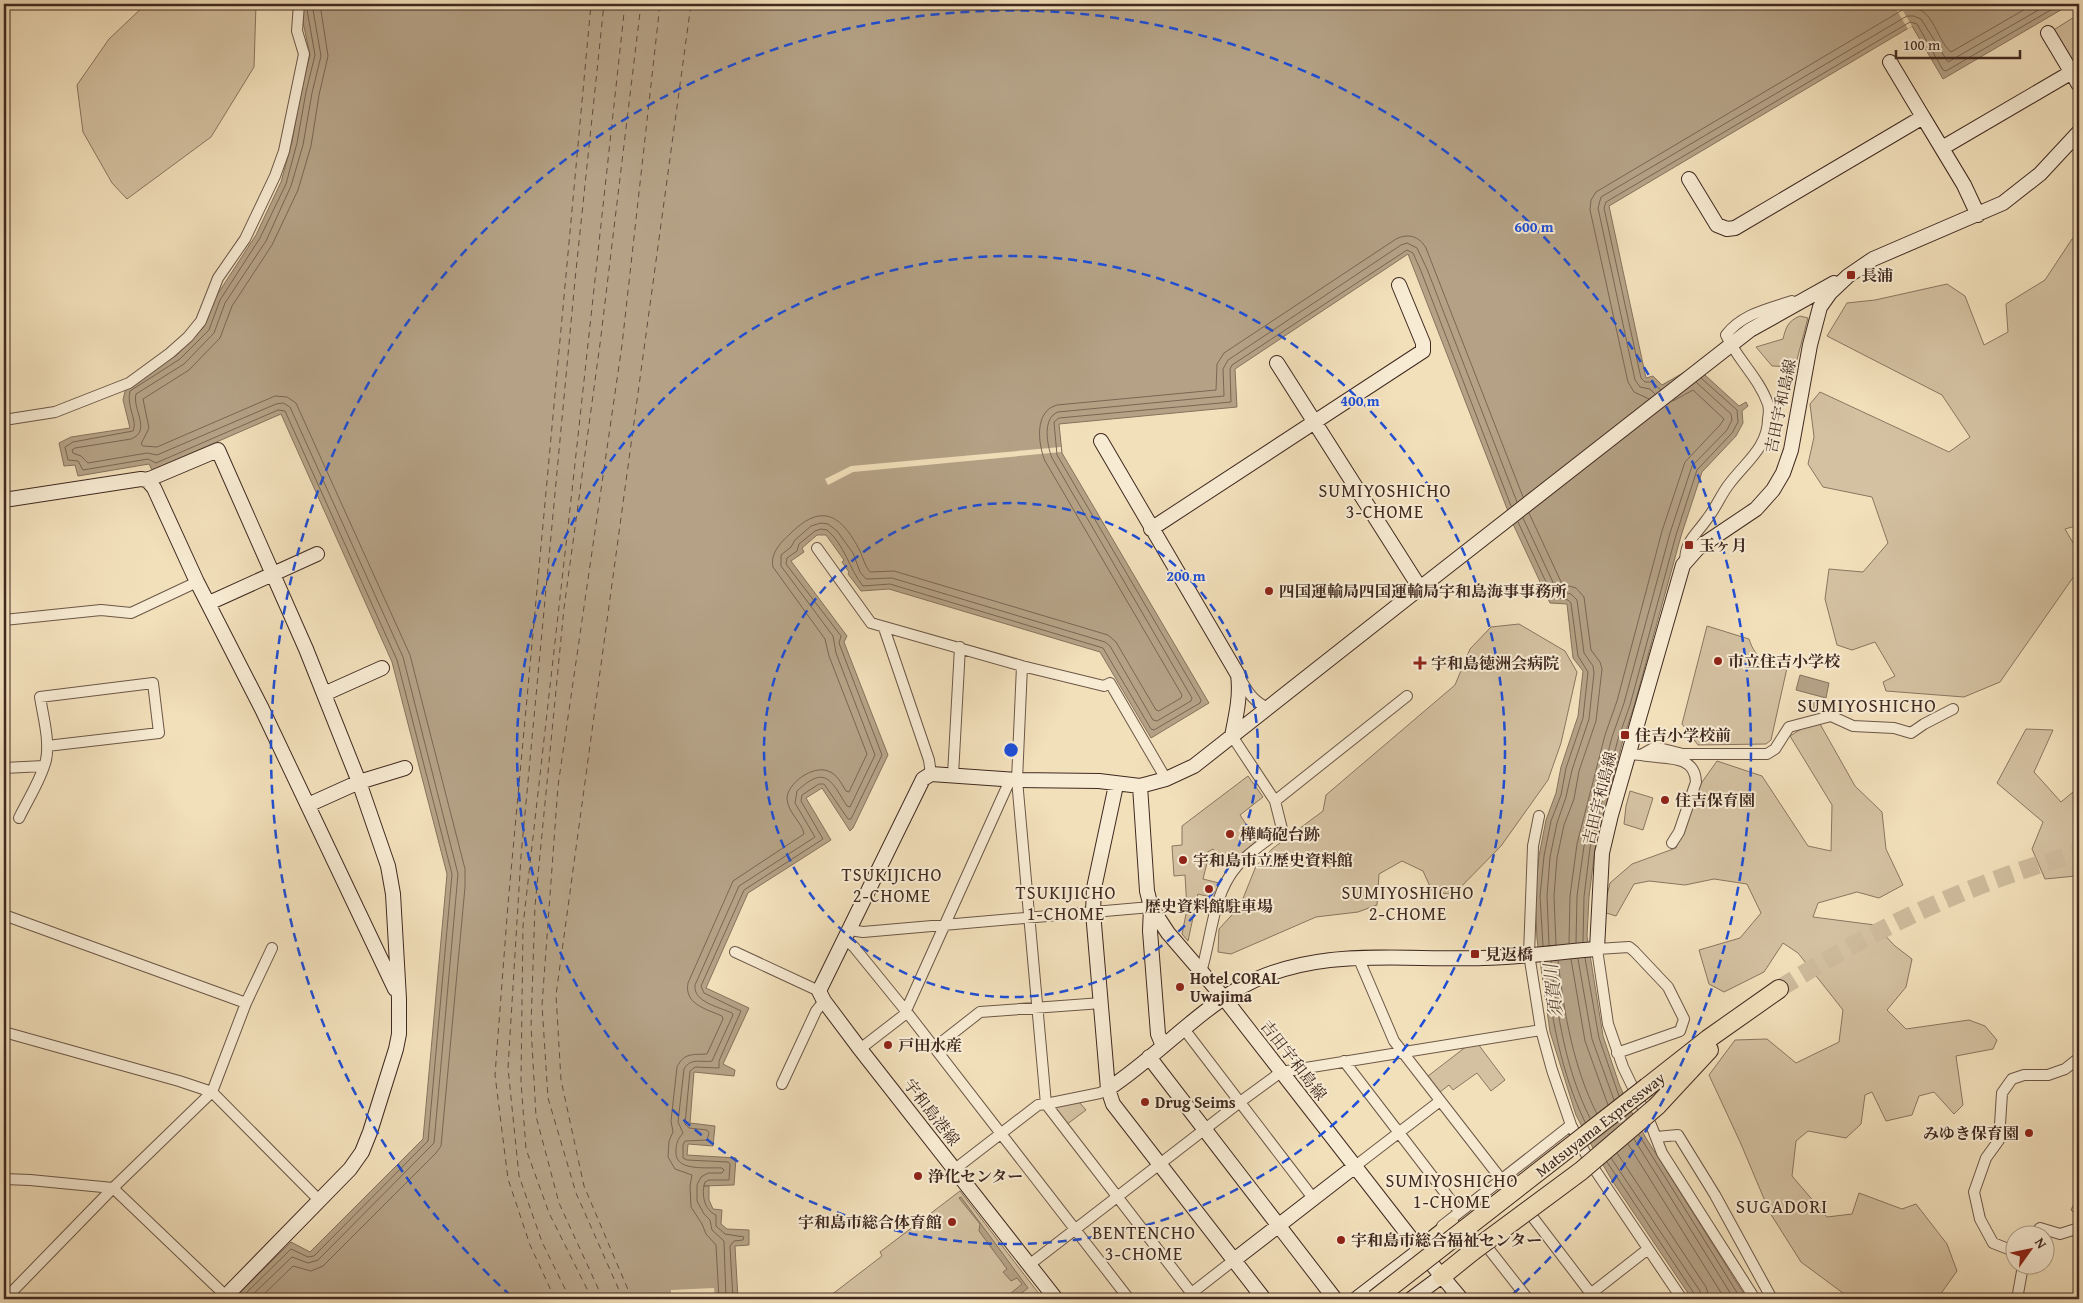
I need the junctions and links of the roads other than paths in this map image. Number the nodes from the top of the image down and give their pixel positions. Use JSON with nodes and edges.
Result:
{"nodes":[{"id":1,"x":299,"y":4,"type":"edge"},
{"id":2,"x":2048,"y":33,"type":"dead end"},
{"id":3,"x":1890,"y":62,"type":"dead end"},
{"id":4,"x":2076,"y":79,"type":"edge"},
{"id":5,"x":1923,"y":117,"type":"junction"},
{"id":6,"x":2079,"y":132,"type":"edge"},
{"id":7,"x":1942,"y":148,"type":"junction"},
{"id":8,"x":1689,"y":179,"type":"dead end"},
{"id":9,"x":1978,"y":215,"type":"junction"},
{"id":10,"x":1848,"y":276,"type":"junction"},
{"id":11,"x":1399,"y":285,"type":"dead end"},
{"id":12,"x":1830,"y":293,"type":"junction"},
{"id":13,"x":1277,"y":363,"type":"dead end"},
{"id":14,"x":4,"y":420,"type":"edge"},
{"id":15,"x":1316,"y":422,"type":"junction"},
{"id":16,"x":1101,"y":441,"type":"dead end"},
{"id":17,"x":147,"y":480,"type":"junction"},
{"id":18,"x":4,"y":500,"type":"edge"},
{"id":19,"x":1151,"y":529,"type":"junction"},
{"id":20,"x":817,"y":548,"type":"dead end"},
{"id":21,"x":318,"y":554,"type":"dead end"},
{"id":22,"x":1685,"y":562,"type":"junction"},
{"id":23,"x":272,"y":575,"type":"junction"},
{"id":24,"x":197,"y":582,"type":"junction"},
{"id":25,"x":1420,"y":588,"type":"junction"},
{"id":26,"x":209,"y":603,"type":"junction"},
{"id":27,"x":4,"y":620,"type":"edge"},
{"id":28,"x":884,"y":628,"type":"junction"},
{"id":29,"x":960,"y":647,"type":"junction"},
{"id":30,"x":1022,"y":666,"type":"junction"},
{"id":31,"x":382,"y":668,"type":"dead end"},
{"id":32,"x":1238,"y":675,"type":"junction"},
{"id":33,"x":324,"y":694,"type":"junction"},
{"id":34,"x":1407,"y":696,"type":"dead end"},
{"id":35,"x":1269,"y":708,"type":"junction"},
{"id":36,"x":1953,"y":709,"type":"dead end"},
{"id":37,"x":1232,"y":736,"type":"junction"},
{"id":38,"x":47,"y":746,"type":"junction"},
{"id":39,"x":1634,"y":754,"type":"junction"},
{"id":40,"x":44,"y":766,"type":"junction"},
{"id":41,"x":4,"y":768,"type":"edge"},
{"id":42,"x":405,"y":768,"type":"dead end"},
{"id":43,"x":931,"y":774,"type":"junction"},
{"id":44,"x":953,"y":775,"type":"junction"},
{"id":45,"x":1166,"y":779,"type":"junction"},
{"id":46,"x":1014,"y":780,"type":"junction"},
{"id":47,"x":359,"y":782,"type":"junction"},
{"id":48,"x":1116,"y":784,"type":"junction"},
{"id":49,"x":1140,"y":786,"type":"junction"},
{"id":50,"x":1275,"y":801,"type":"junction"},
{"id":51,"x":308,"y":806,"type":"junction"},
{"id":52,"x":1539,"y":816,"type":"dead end"},
{"id":53,"x":19,"y":818,"type":"dead end"},
{"id":54,"x":1672,"y":843,"type":"dead end"},
{"id":55,"x":1151,"y":906,"type":"junction"},
{"id":56,"x":1093,"y":912,"type":"junction"},
{"id":57,"x":4,"y":916,"type":"edge"},
{"id":58,"x":1029,"y":918,"type":"junction"},
{"id":59,"x":945,"y":924,"type":"junction"},
{"id":60,"x":847,"y":934,"type":"junction"},
{"id":61,"x":272,"y":948,"type":"dead end"},
{"id":62,"x":1594,"y":949,"type":"junction"},
{"id":63,"x":735,"y":952,"type":"dead end"},
{"id":64,"x":1533,"y":954,"type":"junction"},
{"id":65,"x":1358,"y":957,"type":"junction"},
{"id":66,"x":1201,"y":972,"type":"junction"},
{"id":67,"x":1779,"y":989,"type":"tunnel mouth"},
{"id":68,"x":821,"y":996,"type":"junction"},
{"id":69,"x":1224,"y":998,"type":"junction"},
{"id":70,"x":399,"y":999,"type":"junction"},
{"id":71,"x":246,"y":1003,"type":"junction"},
{"id":72,"x":1102,"y":1003,"type":"junction"},
{"id":73,"x":1756,"y":1004,"type":"junction"},
{"id":74,"x":1037,"y":1009,"type":"junction"},
{"id":75,"x":906,"y":1011,"type":"junction"},
{"id":76,"x":1184,"y":1030,"type":"junction"},
{"id":77,"x":1541,"y":1030,"type":"junction"},
{"id":78,"x":4,"y":1032,"type":"edge"},
{"id":79,"x":1163,"y":1046,"type":"junction"},
{"id":80,"x":860,"y":1048,"type":"junction"},
{"id":81,"x":934,"y":1048,"type":"junction"},
{"id":82,"x":1401,"y":1052,"type":"junction"},
{"id":83,"x":1617,"y":1052,"type":"junction"},
{"id":84,"x":1149,"y":1058,"type":"junction"},
{"id":85,"x":2079,"y":1058,"type":"edge"},
{"id":86,"x":1344,"y":1061,"type":"junction"},
{"id":87,"x":1281,"y":1072,"type":"junction"},
{"id":88,"x":782,"y":1084,"type":"dead end"},
{"id":89,"x":1646,"y":1085,"type":"junction"},
{"id":90,"x":1108,"y":1089,"type":"junction"},
{"id":91,"x":212,"y":1092,"type":"junction"},
{"id":92,"x":1440,"y":1101,"type":"junction"},
{"id":93,"x":1240,"y":1102,"type":"junction"},
{"id":94,"x":1046,"y":1104,"type":"junction"},
{"id":95,"x":1571,"y":1125,"type":"junction"},
{"id":96,"x":1205,"y":1129,"type":"junction"},
{"id":97,"x":1398,"y":1132,"type":"junction"},
{"id":98,"x":1000,"y":1134,"type":"junction"},
{"id":99,"x":1656,"y":1137,"type":"junction"},
{"id":100,"x":1160,"y":1164,"type":"junction"},
{"id":101,"x":1354,"y":1167,"type":"junction"},
{"id":102,"x":955,"y":1169,"type":"junction"},
{"id":103,"x":1595,"y":1170,"type":"junction"},
{"id":104,"x":4,"y":1179,"type":"edge"},
{"id":105,"x":1501,"y":1179,"type":"junction"},
{"id":106,"x":113,"y":1188,"type":"junction"},
{"id":107,"x":1117,"y":1198,"type":"junction"},
{"id":108,"x":1313,"y":1198,"type":"junction"},
{"id":109,"x":318,"y":1200,"type":"junction"},
{"id":110,"x":1531,"y":1215,"type":"junction"},
{"id":111,"x":1455,"y":1219,"type":"junction"},
{"id":112,"x":1279,"y":1226,"type":"junction"},
{"id":113,"x":2079,"y":1228,"type":"edge"},
{"id":114,"x":1076,"y":1230,"type":"junction"},
{"id":115,"x":2056,"y":1233,"type":"edge"},
{"id":116,"x":2006,"y":1248,"type":"edge"},
{"id":117,"x":1648,"y":1249,"type":"junction"},
{"id":118,"x":1420,"y":1250,"type":"junction"},
{"id":119,"x":1480,"y":1250,"type":"junction"},
{"id":120,"x":1234,"y":1260,"type":"junction"},
{"id":121,"x":1029,"y":1265,"type":"junction"},
{"id":122,"x":1442,"y":1276,"type":"junction"},
{"id":123,"x":2021,"y":1276,"type":"edge"},
{"id":124,"x":1190,"y":1297,"type":"edge"},
{"id":125,"x":9,"y":1298,"type":"edge"},
{"id":126,"x":225,"y":1298,"type":"edge"},
{"id":127,"x":1590,"y":1298,"type":"edge"},
{"id":128,"x":1056,"y":1299,"type":"edge"},
{"id":129,"x":1129,"y":1299,"type":"edge"},
{"id":130,"x":1264,"y":1299,"type":"edge"},
{"id":131,"x":1335,"y":1299,"type":"edge"},
{"id":132,"x":1356,"y":1299,"type":"edge"},
{"id":133,"x":1375,"y":1299,"type":"edge"},
{"id":134,"x":1411,"y":1299,"type":"edge"},
{"id":135,"x":1461,"y":1299,"type":"edge"},
{"id":136,"x":1528,"y":1299,"type":"edge"},
{"id":137,"x":1682,"y":1299,"type":"edge"},
{"id":138,"x":1755,"y":1299,"type":"edge"},
{"id":139,"x":1772,"y":1299,"type":"edge"},
{"id":140,"x":2017,"y":1299,"type":"edge"}],
"edges":[{"from":1,"to":14,"type":"street"},
{"from":2,"to":4,"type":"street"},
{"from":3,"to":5,"type":"street"},
{"from":4,"to":7,"type":"street"},
{"from":5,"to":7,"type":"street"},
{"from":5,"to":8,"type":"street"},
{"from":6,"to":9,"type":"street","name":"吉田宇和島線"},
{"from":7,"to":9,"type":"street"},
{"from":9,"to":10,"type":"street","name":"吉田宇和島線"},
{"from":10,"to":12,"type":"street","name":"吉田宇和島線"},
{"from":10,"to":25,"type":"street"},
{"from":11,"to":15,"type":"street"},
{"from":12,"to":22,"type":"street","name":"吉田宇和島線"},
{"from":12,"to":22,"type":"street"},
{"from":13,"to":15,"type":"street"},
{"from":15,"to":19,"type":"street"},
{"from":15,"to":25,"type":"street"},
{"from":16,"to":19,"type":"street"},
{"from":17,"to":18,"type":"street"},
{"from":17,"to":23,"type":"street"},
{"from":17,"to":24,"type":"street"},
{"from":19,"to":32,"type":"street"},
{"from":20,"to":28,"type":"street"},
{"from":21,"to":23,"type":"street"},
{"from":22,"to":39,"type":"street","name":"吉田宇和島線"},
{"from":23,"to":26,"type":"street"},
{"from":23,"to":33,"type":"street"},
{"from":24,"to":26,"type":"street"},
{"from":24,"to":27,"type":"street"},
{"from":25,"to":35,"type":"street"},
{"from":26,"to":51,"type":"street"},
{"from":28,"to":29,"type":"street"},
{"from":28,"to":43,"type":"street"},
{"from":29,"to":30,"type":"street"},
{"from":29,"to":44,"type":"street"},
{"from":30,"to":45,"type":"street"},
{"from":30,"to":46,"type":"street"},
{"from":31,"to":33,"type":"street"},
{"from":32,"to":35,"type":"street"},
{"from":32,"to":37,"type":"street"},
{"from":33,"to":47,"type":"street"},
{"from":34,"to":50,"type":"street"},
{"from":35,"to":37,"type":"street"},
{"from":36,"to":39,"type":"street"},
{"from":37,"to":45,"type":"street"},
{"from":37,"to":50,"type":"street"},
{"from":38,"to":38,"type":"street"},
{"from":38,"to":40,"type":"street"},
{"from":39,"to":54,"type":"street"},
{"from":39,"to":62,"type":"street","name":"吉田宇和島線"},
{"from":40,"to":41,"type":"street"},
{"from":40,"to":53,"type":"street"},
{"from":42,"to":47,"type":"street"},
{"from":43,"to":44,"type":"street"},
{"from":43,"to":60,"type":"street"},
{"from":44,"to":46,"type":"street"},
{"from":45,"to":49,"type":"street"},
{"from":46,"to":48,"type":"street"},
{"from":46,"to":58,"type":"street"},
{"from":46,"to":59,"type":"street"},
{"from":47,"to":51,"type":"street"},
{"from":47,"to":70,"type":"street"},
{"from":48,"to":49,"type":"street"},
{"from":48,"to":56,"type":"street"},
{"from":49,"to":55,"type":"street"},
{"from":50,"to":66,"type":"street"},
{"from":51,"to":70,"type":"street"},
{"from":52,"to":64,"type":"street"},
{"from":55,"to":56,"type":"street"},
{"from":55,"to":66,"type":"street","name":"吉田宇和島線"},
{"from":55,"to":79,"type":"street"},
{"from":56,"to":58,"type":"street"},
{"from":56,"to":72,"type":"street"},
{"from":57,"to":71,"type":"street"},
{"from":58,"to":59,"type":"street"},
{"from":58,"to":74,"type":"street"},
{"from":59,"to":60,"type":"street"},
{"from":59,"to":75,"type":"street"},
{"from":60,"to":68,"type":"street"},
{"from":60,"to":75,"type":"street"},
{"from":61,"to":71,"type":"street"},
{"from":62,"to":64,"type":"street"},
{"from":62,"to":83,"type":"street"},
{"from":62,"to":83,"type":"street"},
{"from":63,"to":68,"type":"street"},
{"from":64,"to":65,"type":"street"},
{"from":64,"to":77,"type":"street"},
{"from":65,"to":69,"type":"street"},
{"from":65,"to":82,"type":"street"},
{"from":66,"to":69,"type":"street","name":"吉田宇和島線"},
{"from":67,"to":73,"type":"highway","name":"Matsuyama Expressway"},
{"from":68,"to":80,"type":"street","name":"宇和島港線"},
{"from":68,"to":88,"type":"street"},
{"from":69,"to":76,"type":"street"},
{"from":69,"to":87,"type":"street","name":"吉田宇和島線"},
{"from":70,"to":109,"type":"street"},
{"from":71,"to":91,"type":"street"},
{"from":72,"to":74,"type":"street"},
{"from":72,"to":90,"type":"street"},
{"from":73,"to":89,"type":"highway","name":"Matsuyama Expressway"},
{"from":73,"to":119,"type":"highway","bridge":true},
{"from":74,"to":81,"type":"street"},
{"from":74,"to":94,"type":"street"},
{"from":75,"to":80,"type":"street"},
{"from":75,"to":81,"type":"street"},
{"from":76,"to":79,"type":"street"},
{"from":76,"to":93,"type":"street"},
{"from":77,"to":82,"type":"street"},
{"from":77,"to":95,"type":"street"},
{"from":78,"to":91,"type":"street"},
{"from":79,"to":84,"type":"street"},
{"from":80,"to":102,"type":"street","name":"宇和島港線"},
{"from":81,"to":98,"type":"street"},
{"from":82,"to":86,"type":"street"},
{"from":82,"to":92,"type":"street"},
{"from":83,"to":99,"type":"street"},
{"from":84,"to":90,"type":"street"},
{"from":84,"to":96,"type":"street"},
{"from":85,"to":116,"type":"street"},
{"from":86,"to":87,"type":"street"},
{"from":86,"to":97,"type":"street"},
{"from":87,"to":93,"type":"street"},
{"from":87,"to":101,"type":"street","name":"吉田宇和島線"},
{"from":89,"to":111,"type":"highway"},
{"from":89,"to":133,"type":"highway","name":"Matsuyama Expressway","bridge":true},
{"from":90,"to":94,"type":"street"},
{"from":90,"to":100,"type":"street"},
{"from":91,"to":106,"type":"street"},
{"from":91,"to":109,"type":"street"},
{"from":92,"to":97,"type":"street"},
{"from":92,"to":105,"type":"street"},
{"from":93,"to":96,"type":"street"},
{"from":93,"to":108,"type":"street"},
{"from":94,"to":98,"type":"street"},
{"from":94,"to":107,"type":"street"},
{"from":95,"to":103,"type":"street"},
{"from":95,"to":105,"type":"street"},
{"from":96,"to":100,"type":"street"},
{"from":96,"to":112,"type":"street"},
{"from":97,"to":101,"type":"street"},
{"from":97,"to":111,"type":"street"},
{"from":98,"to":102,"type":"street"},
{"from":98,"to":114,"type":"street"},
{"from":99,"to":138,"type":"street"},
{"from":99,"to":139,"type":"street"},
{"from":100,"to":107,"type":"street"},
{"from":100,"to":120,"type":"street"},
{"from":101,"to":108,"type":"street"},
{"from":101,"to":118,"type":"street","name":"吉田宇和島線"},
{"from":102,"to":121,"type":"street","name":"宇和島港線"},
{"from":103,"to":110,"type":"street"},
{"from":103,"to":117,"type":"street"},
{"from":104,"to":106,"type":"street"},
{"from":105,"to":111,"type":"street"},
{"from":106,"to":125,"type":"street"},
{"from":106,"to":126,"type":"street"},
{"from":107,"to":114,"type":"street"},
{"from":107,"to":124,"type":"street"},
{"from":108,"to":112,"type":"street"},
{"from":109,"to":126,"type":"street"},
{"from":110,"to":119,"type":"street"},
{"from":110,"to":127,"type":"street"},
{"from":111,"to":118,"type":"highway"},
{"from":112,"to":120,"type":"street"},
{"from":112,"to":131,"type":"street"},
{"from":113,"to":115,"type":"street"},
{"from":114,"to":121,"type":"street"},
{"from":114,"to":129,"type":"street"},
{"from":117,"to":127,"type":"street"},
{"from":117,"to":137,"type":"street"},
{"from":118,"to":122,"type":"street","name":"吉田宇和島線"},
{"from":118,"to":132,"type":"street"},
{"from":119,"to":122,"type":"highway"},
{"from":119,"to":136,"type":"street"},
{"from":120,"to":124,"type":"street"},
{"from":120,"to":130,"type":"street"},
{"from":121,"to":128,"type":"street","name":"宇和島港線"},
{"from":122,"to":134,"type":"street"},
{"from":122,"to":135,"type":"street","name":"吉田宇和島線"},
{"from":123,"to":140,"type":"street"}]}
